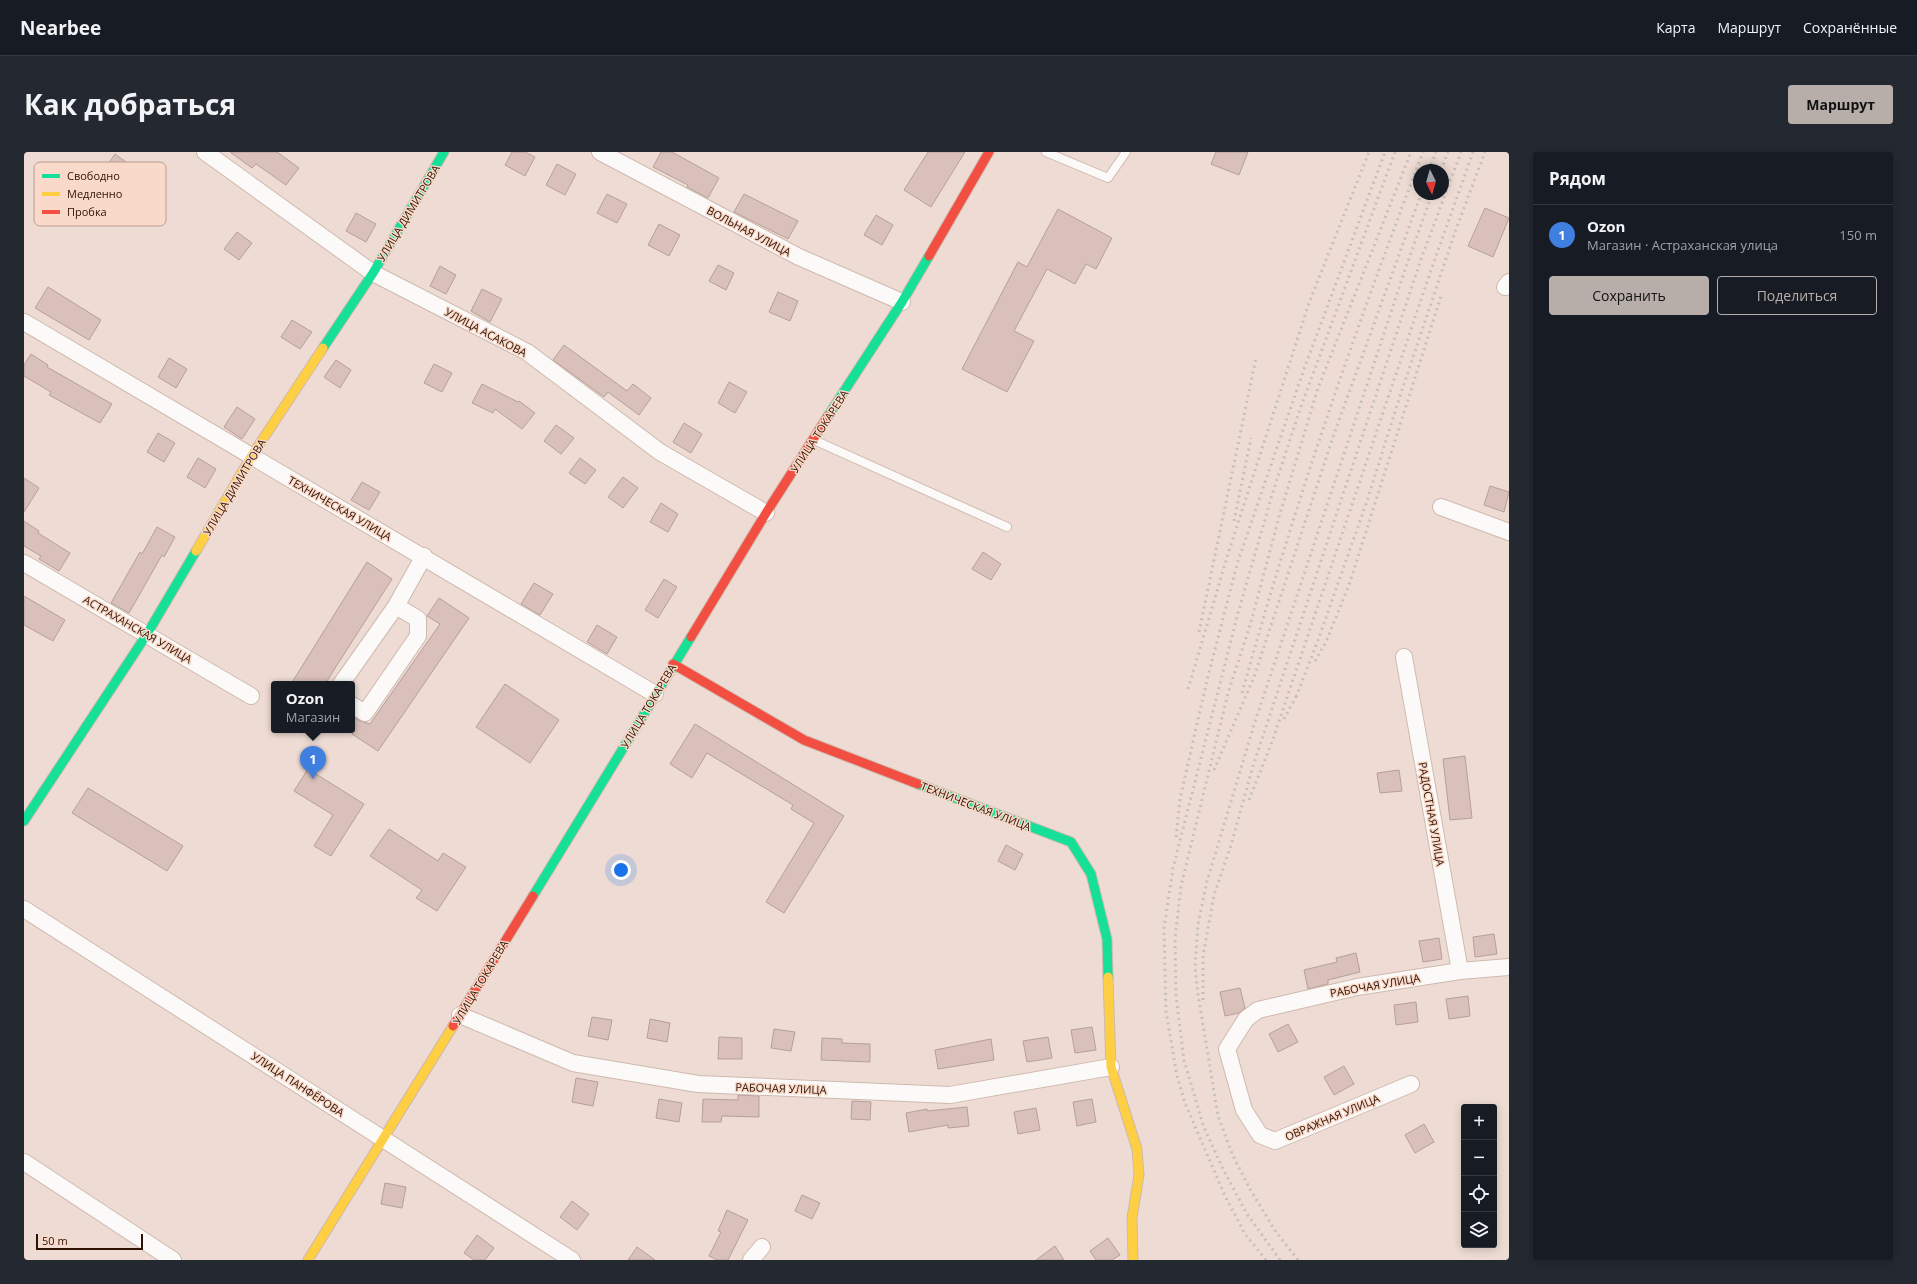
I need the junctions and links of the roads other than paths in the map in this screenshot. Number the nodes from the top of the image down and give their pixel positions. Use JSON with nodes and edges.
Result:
{"nodes":[{"id":1,"x":205,"y":152,"type":"edge"},
{"id":2,"x":444,"y":152,"type":"edge"},
{"id":3,"x":600,"y":152,"type":"edge"},
{"id":4,"x":989,"y":152,"type":"edge"},
{"id":5,"x":1046,"y":152,"type":"edge"},
{"id":6,"x":1126,"y":152,"type":"edge"},
{"id":7,"x":373,"y":274,"type":"junction"},
{"id":8,"x":902,"y":302,"type":"junction"},
{"id":9,"x":24,"y":322,"type":"edge"},
{"id":10,"x":813,"y":440,"type":"junction"},
{"id":11,"x":251,"y":457,"type":"junction"},
{"id":12,"x":1441,"y":507,"type":"dead end"},
{"id":13,"x":766,"y":513,"type":"junction"},
{"id":14,"x":1007,"y":527,"type":"dead end"},
{"id":15,"x":1509,"y":532,"type":"edge"},
{"id":16,"x":424,"y":556,"type":"junction"},
{"id":17,"x":24,"y":562,"type":"edge"},
{"id":18,"x":396,"y":606,"type":"junction"},
{"id":19,"x":147,"y":634,"type":"junction"},
{"id":20,"x":1404,"y":657,"type":"dead end"},
{"id":21,"x":673,"y":664,"type":"junction"},
{"id":22,"x":343,"y":681,"type":"edge"},
{"id":23,"x":655,"y":694,"type":"junction"},
{"id":24,"x":251,"y":696,"type":"dead end"},
{"id":25,"x":355,"y":707,"type":"edge"},
{"id":26,"x":24,"y":821,"type":"edge"},
{"id":27,"x":24,"y":908,"type":"edge"},
{"id":28,"x":1509,"y":967,"type":"edge"},
{"id":29,"x":1460,"y":971,"type":"junction"},
{"id":30,"x":460,"y":1016,"type":"junction"},
{"id":31,"x":1246,"y":1019,"type":"joint"},
{"id":32,"x":1112,"y":1067,"type":"junction"},
{"id":33,"x":1411,"y":1084,"type":"dead end"},
{"id":34,"x":383,"y":1138,"type":"junction"},
{"id":35,"x":24,"y":1162,"type":"edge"},
{"id":36,"x":762,"y":1247,"type":"dead end"},
{"id":37,"x":173,"y":1260,"type":"edge"},
{"id":38,"x":308,"y":1260,"type":"edge"},
{"id":39,"x":572,"y":1260,"type":"edge"},
{"id":40,"x":750,"y":1260,"type":"edge"},
{"id":41,"x":1133,"y":1260,"type":"edge"}],
"edges":[{"from":1,"to":7,"type":"street","name":"УЛИЦА АСАКОВА"},
{"from":2,"to":7,"type":"street","name":"УЛИЦА ДИМИТРОВА"},
{"from":3,"to":8,"type":"street","name":"ВОЛЬНАЯ УЛИЦА"},
{"from":4,"to":8,"type":"street","name":"УЛИЦА ТОКАРЕВА"},
{"from":5,"to":6,"type":"lane"},
{"from":7,"to":11,"type":"street","name":"УЛИЦА ДИМИТРОВА"},
{"from":7,"to":13,"type":"street","name":"УЛИЦА АСАКОВА"},
{"from":8,"to":10,"type":"street","name":"УЛИЦА ТОКАРЕВА"},
{"from":9,"to":11,"type":"street","name":"ТЕХНИЧЕСКАЯ УЛИЦА"},
{"from":10,"to":13,"type":"street","name":"УЛИЦА ТОКАРЕВА"},
{"from":10,"to":14,"type":"lane"},
{"from":11,"to":16,"type":"street","name":"ТЕХНИЧЕСКАЯ УЛИЦА"},
{"from":11,"to":19,"type":"street","name":"УЛИЦА ДИМИТРОВА"},
{"from":12,"to":15,"type":"street"},
{"from":13,"to":21,"type":"street","name":"УЛИЦА ТОКАРЕВА"},
{"from":16,"to":18,"type":"street"},
{"from":16,"to":23,"type":"street","name":"ТЕХНИЧЕСКАЯ УЛИЦА"},
{"from":17,"to":19,"type":"street","name":"АСТРАХАНСКАЯ УЛИЦА"},
{"from":18,"to":22,"type":"street"},
{"from":18,"to":25,"type":"street"},
{"from":19,"to":24,"type":"street","name":"АСТРАХАНСКАЯ УЛИЦА"},
{"from":19,"to":26,"type":"street","name":"УЛИЦА ДИМИТРОВА"},
{"from":20,"to":29,"type":"street","name":"РАДОСТНАЯ УЛИЦА"},
{"from":21,"to":23,"type":"street","name":"УЛИЦА ТОКАРЕВА"},
{"from":21,"to":32,"type":"street","name":"ТЕХНИЧЕСКАЯ УЛИЦА"},
{"from":23,"to":30,"type":"street","name":"УЛИЦА ТОКАРЕВА"},
{"from":27,"to":34,"type":"street","name":"УЛИЦА ПАНФЁРОВА"},
{"from":28,"to":29,"type":"street","name":"РАБОЧАЯ УЛИЦА"},
{"from":29,"to":31,"type":"street","name":"РАБОЧАЯ УЛИЦА"},
{"from":30,"to":32,"type":"street","name":"РАБОЧАЯ УЛИЦА"},
{"from":30,"to":34,"type":"street","name":"УЛИЦА ТОКАРЕВА"},
{"from":31,"to":33,"type":"street","name":"ОВРАЖНАЯ УЛИЦА"},
{"from":32,"to":41,"type":"street"},
{"from":34,"to":38,"type":"street","name":"УЛИЦА ТОКАРЕВА"},
{"from":34,"to":39,"type":"street","name":"УЛИЦА ПАНФЁРОВА"},
{"from":35,"to":37,"type":"street"},
{"from":36,"to":40,"type":"street"}]}
